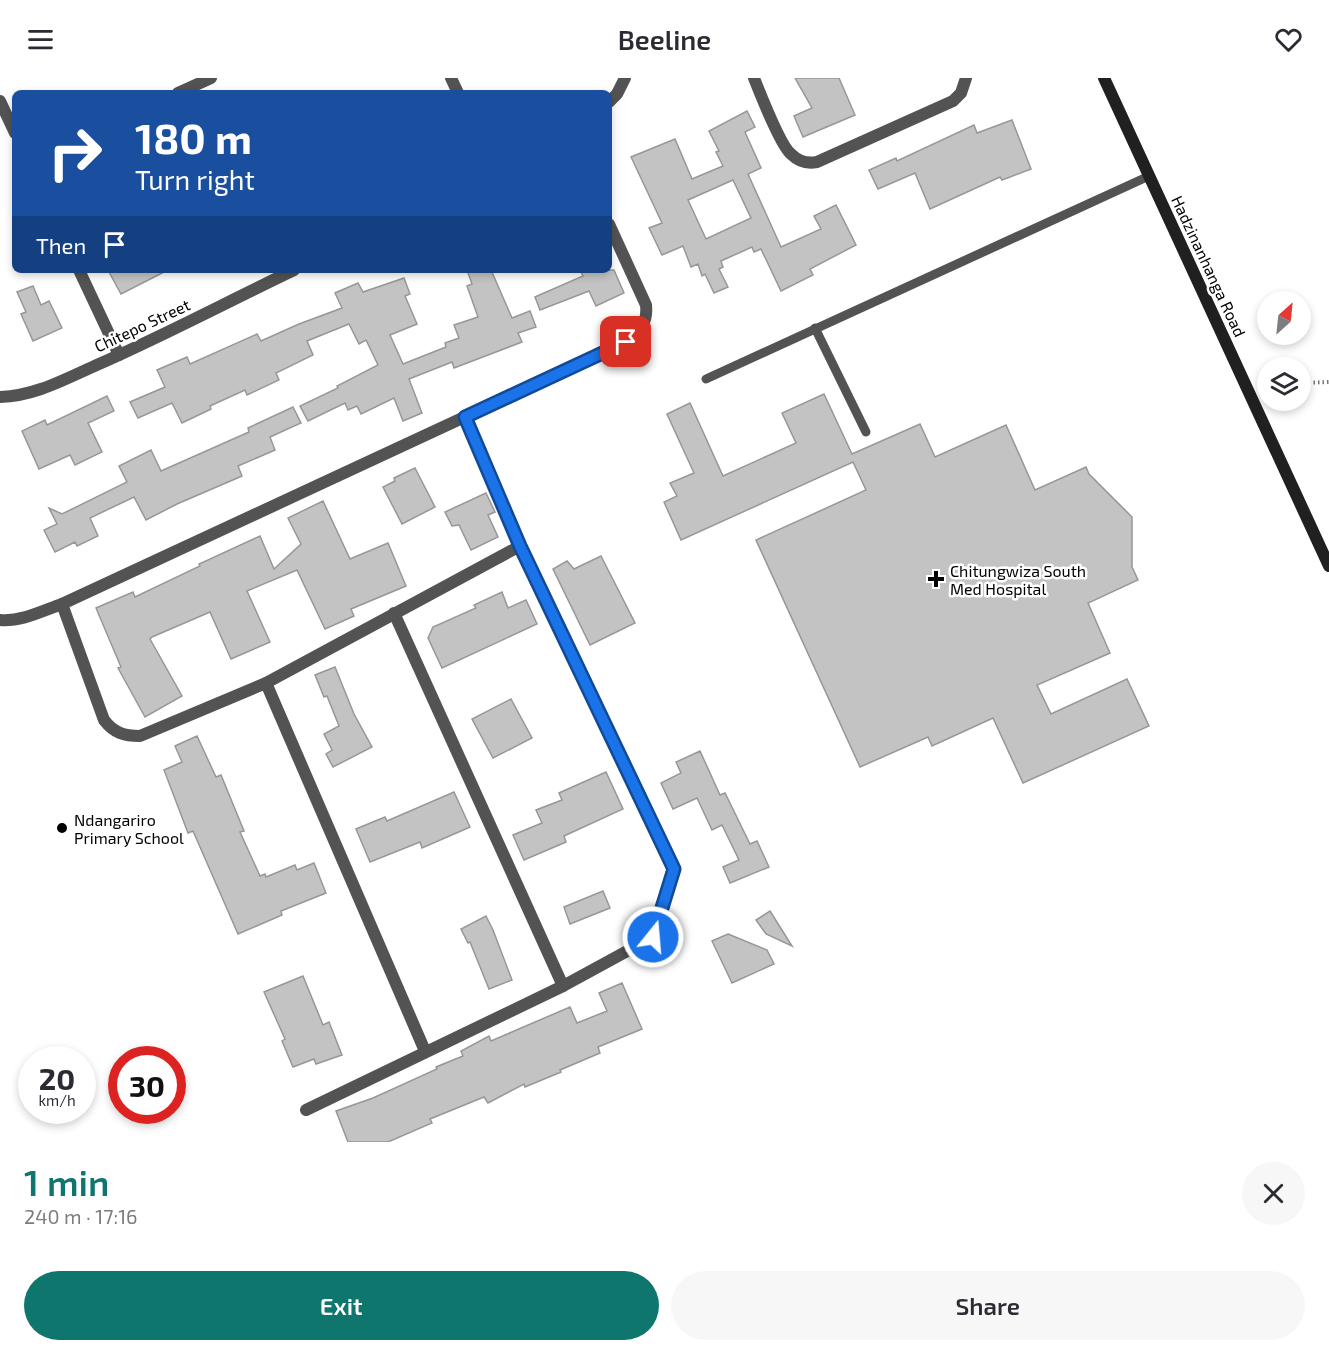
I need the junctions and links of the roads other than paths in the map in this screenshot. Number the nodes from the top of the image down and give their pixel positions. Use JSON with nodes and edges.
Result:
{"nodes":[{"id":1,"x":211,"y":78,"type":"edge"},
{"id":2,"x":625,"y":78,"type":"edge"},
{"id":3,"x":754,"y":78,"type":"edge"},
{"id":4,"x":966,"y":78,"type":"edge"},
{"id":5,"x":1104,"y":78,"type":"edge"},
{"id":6,"x":185,"y":90,"type":"edge"},
{"id":7,"x":612,"y":99,"type":"edge"},
{"id":8,"x":0,"y":101,"type":"edge"},
{"id":9,"x":12,"y":127,"type":"edge"},
{"id":10,"x":1149,"y":176,"type":"junction"},
{"id":11,"x":612,"y":231,"type":"edge"},
{"id":12,"x":80,"y":273,"type":"edge"},
{"id":13,"x":288,"y":273,"type":"edge"},
{"id":14,"x":815,"y":328,"type":"junction"},
{"id":15,"x":119,"y":355,"type":"junction"},
{"id":16,"x":706,"y":379,"type":"dead end"},
{"id":17,"x":0,"y":397,"type":"edge"},
{"id":18,"x":465,"y":417,"type":"junction"},
{"id":19,"x":866,"y":432,"type":"dead end"},
{"id":20,"x":520,"y":546,"type":"junction"},
{"id":21,"x":1329,"y":566,"type":"edge"},
{"id":22,"x":62,"y":604,"type":"junction"},
{"id":23,"x":394,"y":613,"type":"junction"},
{"id":24,"x":0,"y":620,"type":"edge"},
{"id":25,"x":266,"y":683,"type":"junction"},
{"id":26,"x":563,"y":986,"type":"junction"},
{"id":27,"x":425,"y":1051,"type":"junction"},
{"id":28,"x":306,"y":1110,"type":"dead end"}],
"edges":[{"from":1,"to":6,"type":"street"},
{"from":2,"to":7,"type":"street"},
{"from":3,"to":4,"type":"street"},
{"from":5,"to":10,"type":"street","name":"Hadzinanhanga Road"},
{"from":8,"to":9,"type":"street"},
{"from":10,"to":14,"type":"lane"},
{"from":10,"to":21,"type":"street","name":"Hadzinanhanga Road"},
{"from":11,"to":18,"type":"street"},
{"from":12,"to":15,"type":"street"},
{"from":13,"to":15,"type":"street","name":"Chitepo Street"},
{"from":14,"to":16,"type":"lane"},
{"from":14,"to":19,"type":"lane"},
{"from":15,"to":17,"type":"street","name":"Chitepo Street"},
{"from":18,"to":20,"type":"street"},
{"from":18,"to":22,"type":"street"},
{"from":20,"to":23,"type":"street"},
{"from":20,"to":26,"type":"street"},
{"from":22,"to":24,"type":"street"},
{"from":22,"to":25,"type":"street"},
{"from":23,"to":25,"type":"street"},
{"from":23,"to":26,"type":"street"},
{"from":25,"to":27,"type":"street"},
{"from":26,"to":27,"type":"street"},
{"from":27,"to":28,"type":"street"}]}
